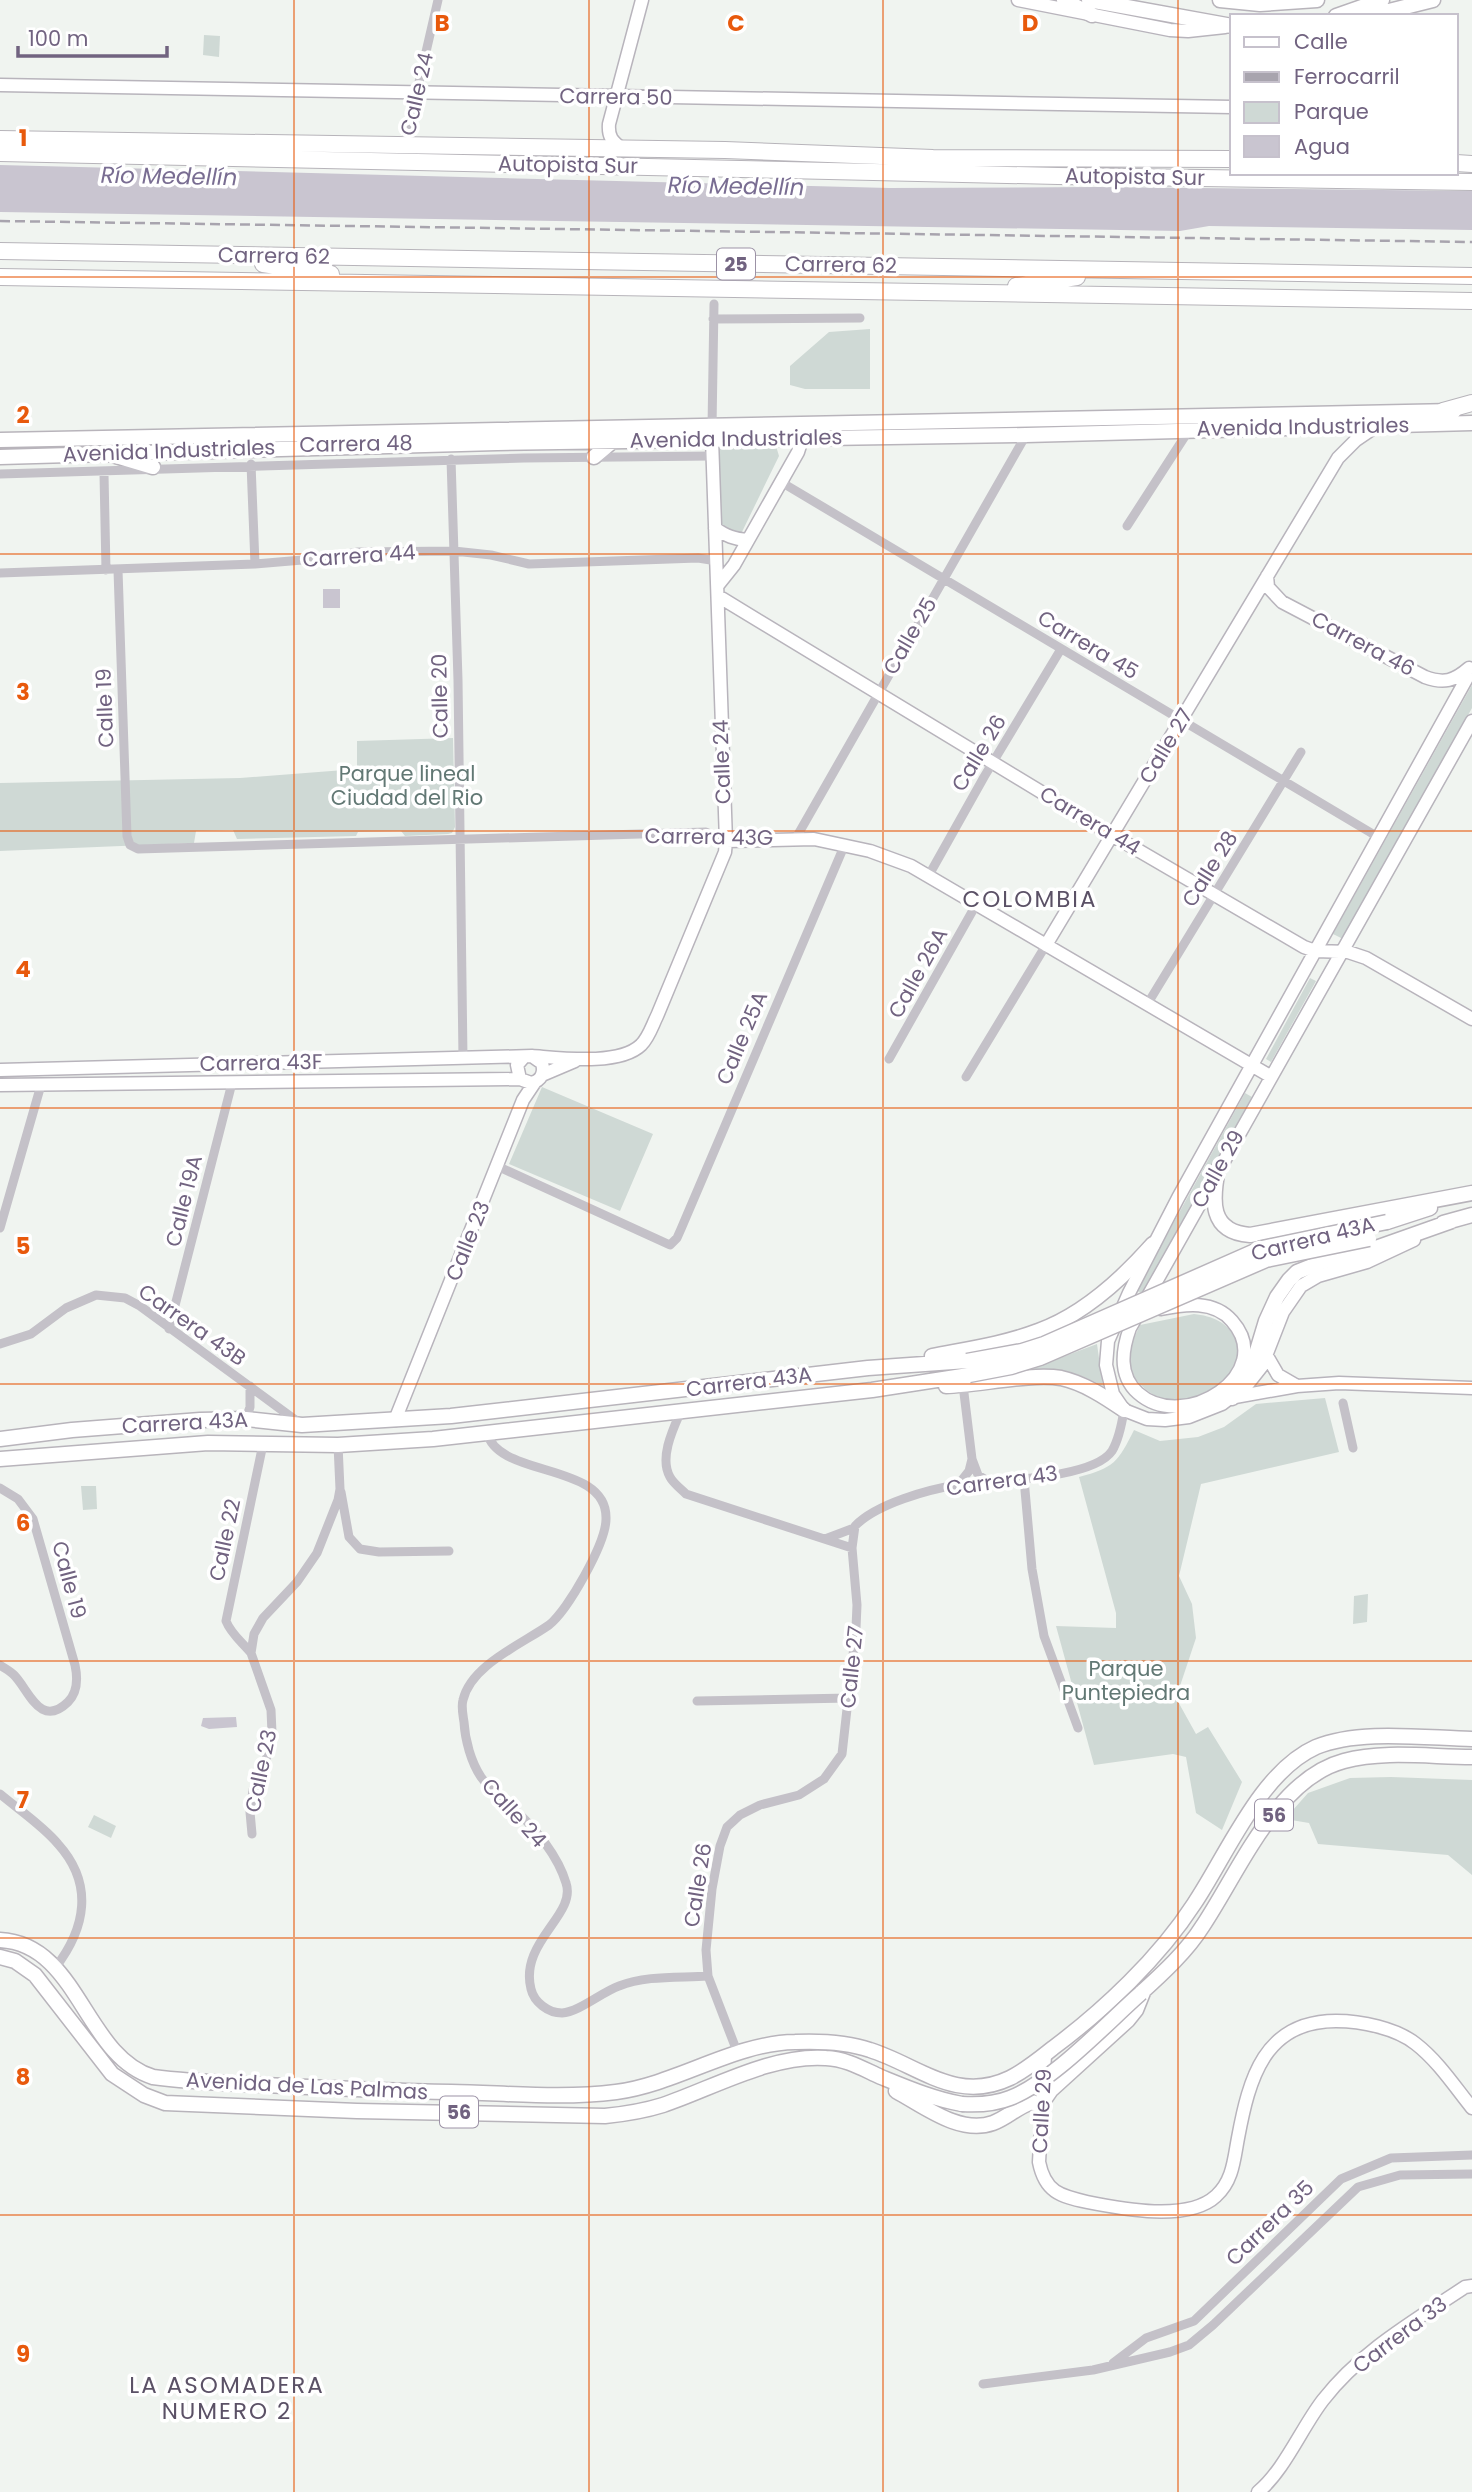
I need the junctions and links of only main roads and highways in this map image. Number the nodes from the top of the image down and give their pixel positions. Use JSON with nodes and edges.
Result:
{"nodes":[{"id":1,"x":1064,"y":0,"type":"edge"},
{"id":2,"x":1220,"y":0,"type":"edge"},
{"id":3,"x":1317,"y":0,"type":"edge"},
{"id":4,"x":1433,"y":0,"type":"edge"},
{"id":5,"x":1281,"y":2,"type":"edge"},
{"id":6,"x":1090,"y":7,"type":"edge"},
{"id":7,"x":1385,"y":9,"type":"edge"},
{"id":8,"x":1350,"y":14,"type":"edge"},
{"id":9,"x":1230,"y":27,"type":"edge"},
{"id":10,"x":0,"y":139,"type":"edge"},
{"id":11,"x":0,"y":153,"type":"edge"},
{"id":12,"x":933,"y":158,"type":"junction"},
{"id":13,"x":1230,"y":159,"type":"edge"},
{"id":14,"x":1058,"y":176,"type":"junction"},
{"id":15,"x":1472,"y":182,"type":"edge"},
{"id":16,"x":0,"y":251,"type":"edge"},
{"id":17,"x":198,"y":254,"type":"junction"},
{"id":18,"x":1124,"y":270,"type":"junction"},
{"id":19,"x":1472,"y":276,"type":"edge"},
{"id":20,"x":0,"y":277,"type":"edge"},
{"id":21,"x":395,"y":283,"type":"junction"},
{"id":22,"x":968,"y":293,"type":"junction"},
{"id":23,"x":1472,"y":301,"type":"edge"},
{"id":24,"x":1472,"y":403,"type":"edge"},
{"id":25,"x":1472,"y":410,"type":"edge"},
{"id":26,"x":1443,"y":411,"type":"junction"},
{"id":27,"x":1472,"y":423,"type":"edge"},
{"id":28,"x":805,"y":431,"type":"junction"},
{"id":29,"x":712,"y":433,"type":"junction"},
{"id":30,"x":0,"y":440,"type":"edge"},
{"id":31,"x":613,"y":441,"type":"junction"},
{"id":32,"x":105,"y":453,"type":"junction"},
{"id":33,"x":0,"y":457,"type":"edge"},
{"id":34,"x":594,"y":457,"type":"road end"},
{"id":35,"x":153,"y":467,"type":"road end"},
{"id":36,"x":1218,"y":1169,"type":"road end"},
{"id":37,"x":1472,"y":1194,"type":"edge"},
{"id":38,"x":1472,"y":1215,"type":"edge"},
{"id":39,"x":1452,"y":1221,"type":"junction"},
{"id":40,"x":1153,"y":1244,"type":"road end"},
{"id":41,"x":869,"y":1368,"type":"junction"},
{"id":42,"x":966,"y":1374,"type":"junction"},
{"id":43,"x":1231,"y":1398,"type":"road end"},
{"id":44,"x":1124,"y":1410,"type":"road end"},
{"id":45,"x":0,"y":1439,"type":"edge"},
{"id":46,"x":0,"y":1459,"type":"edge"},
{"id":47,"x":1472,"y":1739,"type":"edge"},
{"id":48,"x":1472,"y":1757,"type":"edge"},
{"id":49,"x":0,"y":1940,"type":"edge"},
{"id":50,"x":0,"y":1957,"type":"edge"},
{"id":51,"x":1143,"y":1992,"type":"junction"},
{"id":52,"x":793,"y":2060,"type":"junction"},
{"id":53,"x":986,"y":2086,"type":"junction"},
{"id":54,"x":1002,"y":2119,"type":"junction"}],
"edges":[{"from":1,"to":6,"type":"main road"},
{"from":2,"to":5,"type":"main road"},
{"from":3,"to":5,"type":"main road"},
{"from":4,"to":7,"type":"main road"},
{"from":6,"to":9,"type":"main road"},
{"from":7,"to":8,"type":"main road"},
{"from":10,"to":12,"type":"highway","name":"Autopista Sur"},
{"from":11,"to":14,"type":"highway","name":"Autopista Sur"},
{"from":12,"to":13,"type":"highway","name":"Autopista Sur"},
{"from":12,"to":14,"type":"highway"},
{"from":14,"to":15,"type":"highway","name":"Autopista Sur"},
{"from":16,"to":17,"type":"highway","name":"Carrera 62","number":"25"},
{"from":17,"to":18,"type":"highway","name":"Carrera 62","number":"25"},
{"from":17,"to":21,"type":"highway"},
{"from":18,"to":19,"type":"highway","name":"Carrera 62","number":"25"},
{"from":18,"to":22,"type":"highway"},
{"from":20,"to":21,"type":"highway","name":"Carrera 62","number":"25"},
{"from":21,"to":22,"type":"highway","name":"Carrera 62","number":"25"},
{"from":22,"to":23,"type":"highway","name":"Carrera 62","number":"25"},
{"from":24,"to":26,"type":"highway"},
{"from":25,"to":26,"type":"main road","name":"Avenida Industriales"},
{"from":26,"to":28,"type":"main road","name":"Avenida Industriales"},
{"from":27,"to":28,"type":"main road","name":"Avenida Industriales"},
{"from":28,"to":29,"type":"main road","name":"Avenida Industriales"},
{"from":29,"to":30,"type":"main road","name":"Avenida Industriales"},
{"from":29,"to":31,"type":"main road","name":"Avenida Industriales"},
{"from":31,"to":32,"type":"main road","name":"Avenida Industriales"},
{"from":31,"to":34,"type":"main road"},
{"from":32,"to":33,"type":"main road","name":"Avenida Industriales"},
{"from":32,"to":35,"type":"main road"},
{"from":36,"to":37,"type":"main road"},
{"from":37,"to":42,"type":"main road","name":"Carrera 43A","bridge":true},
{"from":38,"to":39,"type":"main road","name":"Carrera 43A"},
{"from":39,"to":42,"type":"main road","name":"Carrera 43A","bridge":true},
{"from":39,"to":43,"type":"main road"},
{"from":40,"to":41,"type":"main road"},
{"from":41,"to":42,"type":"main road","name":"Carrera 43A"},
{"from":41,"to":45,"type":"main road","name":"Carrera 43A"},
{"from":42,"to":44,"type":"main road"},
{"from":42,"to":46,"type":"main road","name":"Carrera 43A"},
{"from":47,"to":53,"type":"main road","name":"Avenida de Las Palmas","number":"56"},
{"from":48,"to":51,"type":"main road","name":"Avenida de Las Palmas","number":"56"},
{"from":49,"to":53,"type":"main road","name":"Avenida de Las Palmas","number":"56"},
{"from":50,"to":52,"type":"main road","name":"Avenida de Las Palmas","number":"56"},
{"from":51,"to":52,"type":"main road","name":"Avenida de Las Palmas","number":"56","bridge":true},
{"from":51,"to":54,"type":"main road"},
{"from":52,"to":54,"type":"main road"},
{"from":53,"to":54,"type":"main road"}]}
